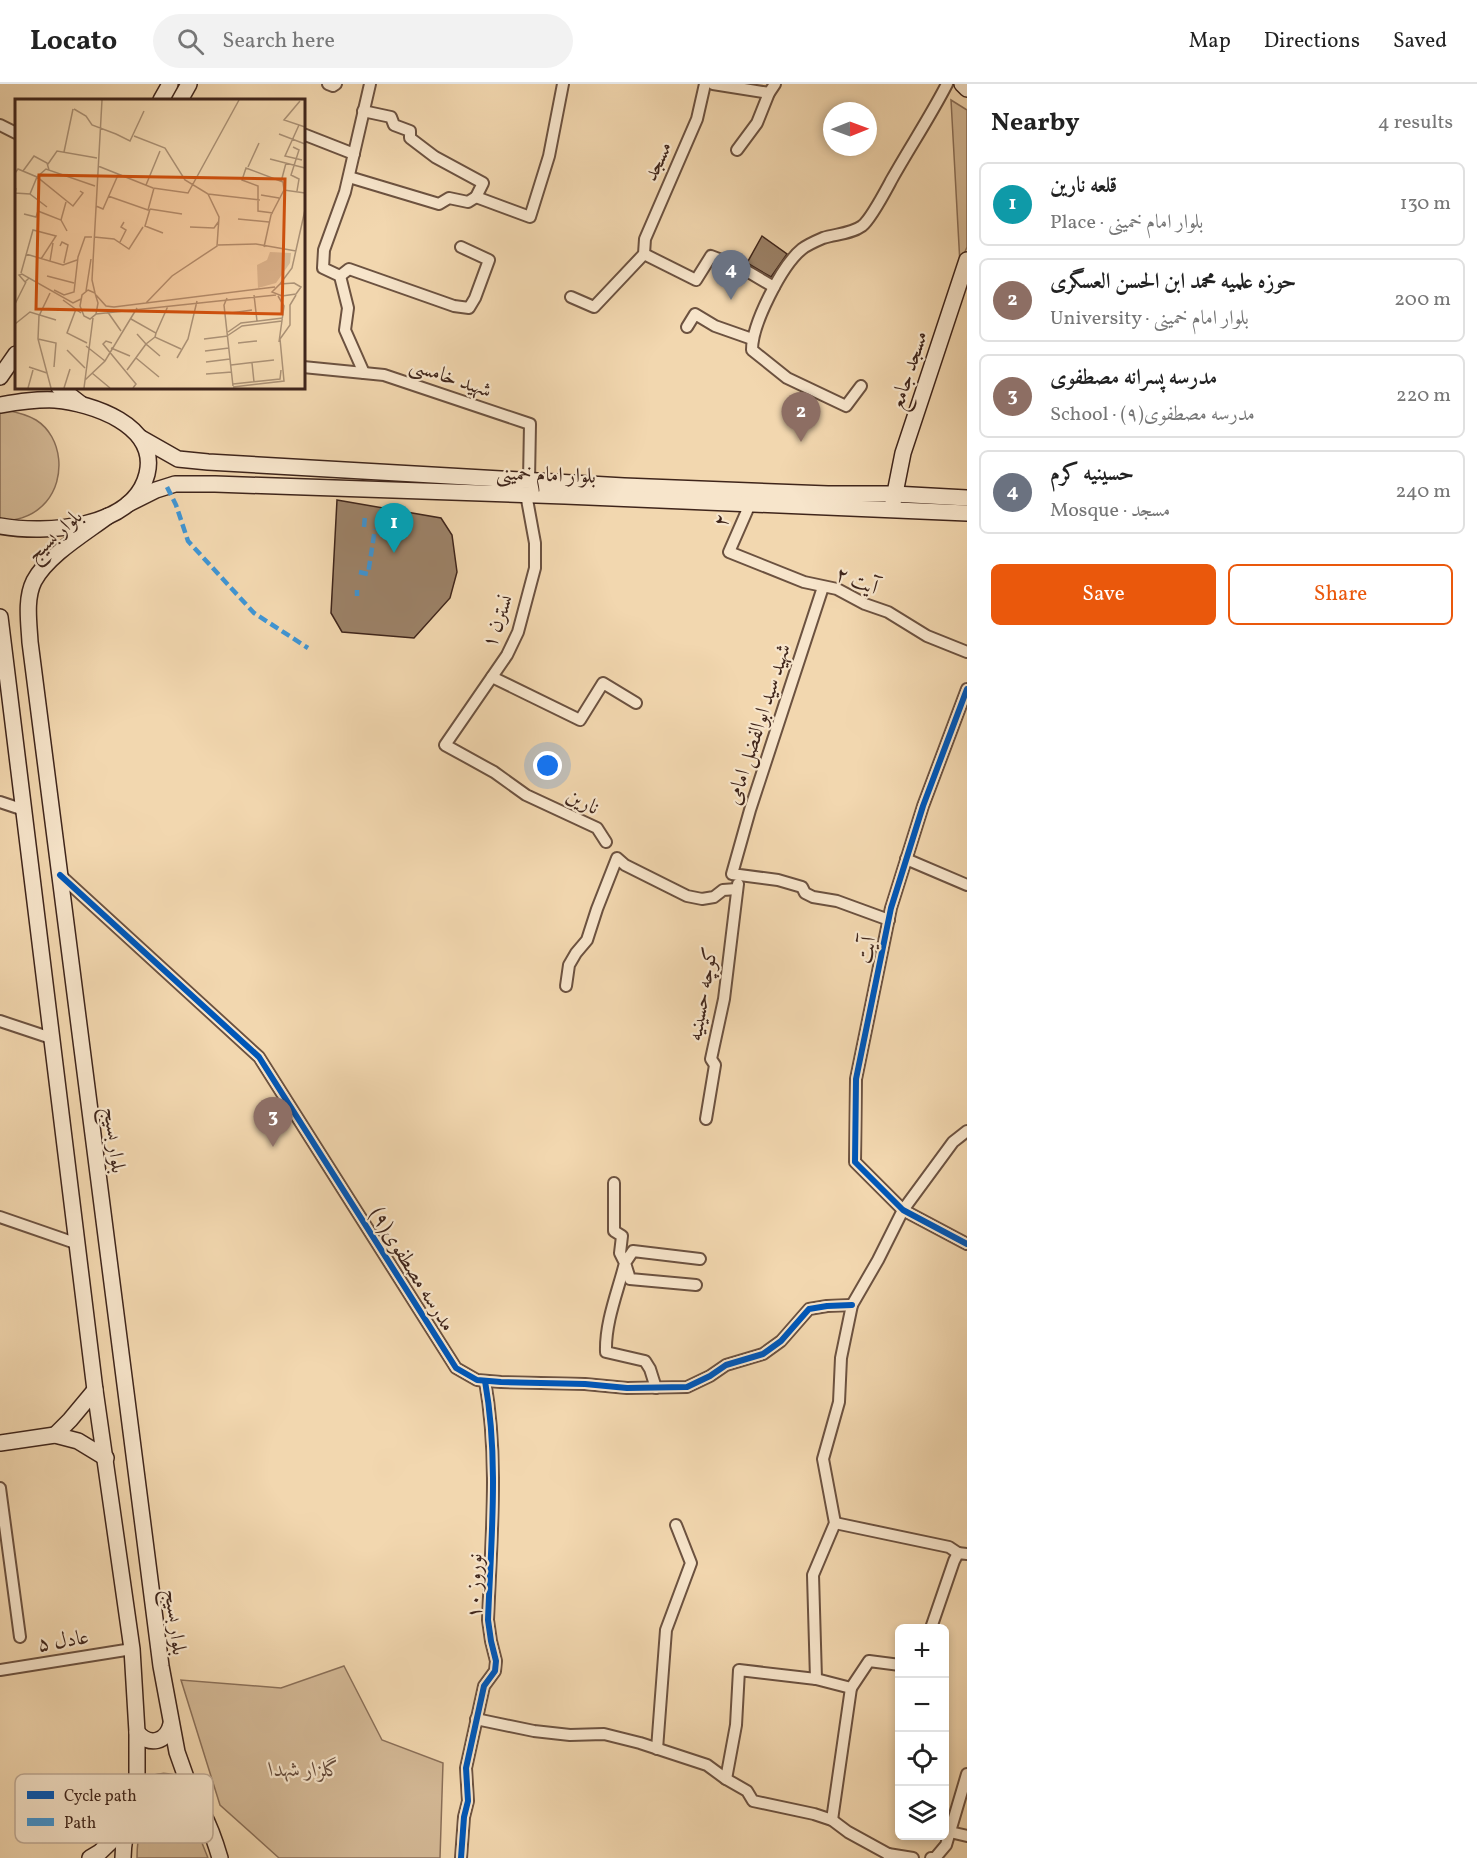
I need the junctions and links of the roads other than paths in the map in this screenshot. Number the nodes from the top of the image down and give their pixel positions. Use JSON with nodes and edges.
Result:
{"nodes":[{"id":1,"x":170,"y":84,"type":"edge"},
{"id":2,"x":189,"y":84,"type":"edge"},
{"id":3,"x":328,"y":84,"type":"edge"},
{"id":4,"x":336,"y":84,"type":"edge"},
{"id":5,"x":370,"y":84,"type":"edge"},
{"id":6,"x":563,"y":84,"type":"edge"},
{"id":7,"x":705,"y":84,"type":"edge"},
{"id":8,"x":713,"y":84,"type":"edge"},
{"id":9,"x":947,"y":84,"type":"edge"},
{"id":10,"x":962,"y":84,"type":"edge"},
{"id":11,"x":772,"y":89,"type":"edge"},
{"id":12,"x":967,"y":89,"type":"edge"},
{"id":13,"x":162,"y":99,"type":"edge"},
{"id":14,"x":181,"y":99,"type":"edge"},
{"id":15,"x":363,"y":111,"type":"junction"},
{"id":16,"x":0,"y":125,"type":"edge"},
{"id":17,"x":15,"y":132,"type":"edge"},
{"id":18,"x":304,"y":134,"type":"edge"},
{"id":19,"x":737,"y":150,"type":"dead end"},
{"id":20,"x":354,"y":154,"type":"junction"},
{"id":21,"x":349,"y":177,"type":"junction"},
{"id":22,"x":476,"y":197,"type":"junction"},
{"id":23,"x":461,"y":247,"type":"dead end"},
{"id":24,"x":644,"y":254,"type":"junction"},
{"id":25,"x":967,"y":260,"type":"edge"},
{"id":26,"x":340,"y":276,"type":"junction"},
{"id":27,"x":774,"y":287,"type":"junction"},
{"id":28,"x":571,"y":297,"type":"dead end"},
{"id":29,"x":687,"y":327,"type":"dead end"},
{"id":30,"x":752,"y":339,"type":"junction"},
{"id":31,"x":15,"y":355,"type":"edge"},
{"id":32,"x":304,"y":367,"type":"edge"},
{"id":33,"x":2,"y":372,"type":"edge"},
{"id":34,"x":364,"y":373,"type":"junction"},
{"id":35,"x":861,"y":386,"type":"dead end"},
{"id":36,"x":60,"y":388,"type":"edge"},
{"id":37,"x":81,"y":404,"type":"junction"},
{"id":38,"x":0,"y":405,"type":"edge"},
{"id":39,"x":141,"y":438,"type":"junction"},
{"id":40,"x":528,"y":487,"type":"junction"},
{"id":41,"x":967,"y":498,"type":"edge"},
{"id":42,"x":893,"y":502,"type":"junction"},
{"id":43,"x":128,"y":504,"type":"junction"},
{"id":44,"x":750,"y":504,"type":"junction"},
{"id":45,"x":967,"y":513,"type":"edge"},
{"id":46,"x":108,"y":516,"type":"junction"},
{"id":47,"x":0,"y":526,"type":"edge"},
{"id":48,"x":729,"y":552,"type":"joint"},
{"id":49,"x":823,"y":587,"type":"junction"},
{"id":50,"x":0,"y":617,"type":"edge"},
{"id":51,"x":30,"y":642,"type":"junction"},
{"id":52,"x":3,"y":643,"type":"junction"},
{"id":53,"x":967,"y":652,"type":"edge"},
{"id":54,"x":492,"y":677,"type":"junction"},
{"id":55,"x":967,"y":689,"type":"edge"},
{"id":56,"x":636,"y":703,"type":"dead end"},
{"id":57,"x":445,"y":745,"type":"joint"},
{"id":58,"x":0,"y":802,"type":"edge"},
{"id":59,"x":24,"y":810,"type":"junction"},
{"id":60,"x":606,"y":842,"type":"dead end"},
{"id":61,"x":906,"y":859,"type":"junction"},
{"id":62,"x":735,"y":874,"type":"junction"},
{"id":63,"x":60,"y":875,"type":"junction"},
{"id":64,"x":967,"y":885,"type":"edge"},
{"id":65,"x":737,"y":889,"type":"junction"},
{"id":66,"x":889,"y":920,"type":"junction"},
{"id":67,"x":566,"y":986,"type":"dead end"},
{"id":68,"x":0,"y":1021,"type":"edge"},
{"id":69,"x":51,"y":1038,"type":"junction"},
{"id":70,"x":706,"y":1119,"type":"dead end"},
{"id":71,"x":967,"y":1131,"type":"edge"},
{"id":72,"x":614,"y":1183,"type":"dead end"},
{"id":73,"x":903,"y":1210,"type":"junction"},
{"id":74,"x":0,"y":1217,"type":"edge"},
{"id":75,"x":78,"y":1244,"type":"junction"},
{"id":76,"x":967,"y":1244,"type":"edge"},
{"id":77,"x":700,"y":1259,"type":"dead end"},
{"id":78,"x":625,"y":1263,"type":"junction"},
{"id":79,"x":696,"y":1285,"type":"dead end"},
{"id":80,"x":852,"y":1305,"type":"junction"},
{"id":81,"x":484,"y":1381,"type":"junction"},
{"id":82,"x":656,"y":1388,"type":"junction"},
{"id":83,"x":95,"y":1390,"type":"junction"},
{"id":84,"x":55,"y":1435,"type":"junction"},
{"id":85,"x":0,"y":1443,"type":"edge"},
{"id":86,"x":106,"y":1458,"type":"junction"},
{"id":87,"x":0,"y":1488,"type":"edge"},
{"id":88,"x":835,"y":1523,"type":"junction"},
{"id":89,"x":676,"y":1525,"type":"dead end"},
{"id":90,"x":963,"y":1553,"type":"edge"},
{"id":91,"x":12,"y":1576,"type":"junction"},
{"id":92,"x":0,"y":1578,"type":"edge"},
{"id":93,"x":933,"y":1624,"type":"edge"},
{"id":94,"x":20,"y":1637,"type":"dead end"},
{"id":95,"x":132,"y":1649,"type":"junction"},
{"id":96,"x":895,"y":1664,"type":"edge"},
{"id":97,"x":0,"y":1670,"type":"edge"},
{"id":98,"x":816,"y":1678,"type":"junction"},
{"id":99,"x":851,"y":1688,"type":"junction"},
{"id":100,"x":476,"y":1719,"type":"junction"},
{"id":101,"x":171,"y":1724,"type":"junction"},
{"id":102,"x":137,"y":1732,"type":"junction"},
{"id":103,"x":657,"y":1749,"type":"junction"},
{"id":104,"x":136,"y":1774,"type":"edge"},
{"id":105,"x":185,"y":1774,"type":"edge"},
{"id":106,"x":967,"y":1774,"type":"edge"},
{"id":107,"x":726,"y":1779,"type":"junction"},
{"id":108,"x":832,"y":1820,"type":"junction"},
{"id":109,"x":950,"y":1833,"type":"junction"},
{"id":110,"x":213,"y":1835,"type":"edge"},
{"id":111,"x":967,"y":1836,"type":"edge"},
{"id":112,"x":215,"y":1840,"type":"junction"},
{"id":113,"x":109,"y":1843,"type":"edge"},
{"id":114,"x":124,"y":1843,"type":"edge"},
{"id":115,"x":888,"y":1856,"type":"edge"},
{"id":116,"x":90,"y":1858,"type":"edge"},
{"id":117,"x":123,"y":1858,"type":"edge"},
{"id":118,"x":220,"y":1858,"type":"edge"},
{"id":119,"x":232,"y":1858,"type":"edge"},
{"id":120,"x":461,"y":1858,"type":"edge"},
{"id":121,"x":913,"y":1858,"type":"edge"},
{"id":122,"x":931,"y":1858,"type":"edge"}],
"edges":[{"from":1,"to":13,"type":"main road"},
{"from":2,"to":14,"type":"main road"},
{"from":3,"to":4,"type":"street"},
{"from":5,"to":15,"type":"street"},
{"from":6,"to":22,"type":"street"},
{"from":7,"to":24,"type":"street","name":"مسجد"},
{"from":8,"to":11,"type":"street"},
{"from":9,"to":27,"type":"street"},
{"from":10,"to":12,"type":"main road"},
{"from":11,"to":19,"type":"street"},
{"from":15,"to":20,"type":"street"},
{"from":15,"to":22,"type":"street"},
{"from":16,"to":17,"type":"street"},
{"from":18,"to":20,"type":"street"},
{"from":20,"to":21,"type":"street"},
{"from":21,"to":22,"type":"street"},
{"from":21,"to":26,"type":"street"},
{"from":23,"to":26,"type":"street"},
{"from":24,"to":27,"type":"street"},
{"from":24,"to":28,"type":"street"},
{"from":25,"to":42,"type":"main road","name":"مسجد جامع"},
{"from":26,"to":34,"type":"street"},
{"from":27,"to":30,"type":"street"},
{"from":29,"to":30,"type":"street"},
{"from":30,"to":35,"type":"street"},
{"from":31,"to":33,"type":"main road"},
{"from":32,"to":34,"type":"street","name":"شهید خامسی"},
{"from":34,"to":40,"type":"street","name":"شهید خامسی"},
{"from":36,"to":37,"type":"main road"},
{"from":37,"to":38,"type":"main road"},
{"from":37,"to":39,"type":"main road","name":"بلوار امام خمینی"},
{"from":39,"to":40,"type":"main road","name":"بلوار امام خمینی"},
{"from":39,"to":43,"type":"main road"},
{"from":40,"to":42,"type":"main road","name":"بلوار امام خمینی"},
{"from":40,"to":43,"type":"main road","name":"بلوار امام خمینی"},
{"from":40,"to":44,"type":"main road","name":"بلوار امام خمینی"},
{"from":40,"to":54,"type":"street","name":"نسترن ۱"},
{"from":41,"to":42,"type":"main road","name":"بلوار امام خمینی"},
{"from":42,"to":44,"type":"main road","name":"بلوار امام خمینی"},
{"from":42,"to":45,"type":"main road","name":"بلوار امام خمینی"},
{"from":43,"to":46,"type":"main road","name":"بلوار امام خمینی"},
{"from":44,"to":48,"type":"street","name":"۲"},
{"from":46,"to":47,"type":"main road"},
{"from":46,"to":51,"type":"main road","name":"بلوار بسیج"},
{"from":48,"to":49,"type":"street","name":"آیت ۲"},
{"from":49,"to":53,"type":"street","name":"آیت ۲"},
{"from":49,"to":62,"type":"street","name":"شهید سید ابوالفضل امامی"},
{"from":50,"to":52,"type":"main road"},
{"from":51,"to":52,"type":"main road"},
{"from":51,"to":63,"type":"main road","name":"بلوار بسیج"},
{"from":52,"to":59,"type":"main road"},
{"from":54,"to":56,"type":"street"},
{"from":54,"to":57,"type":"street","name":"نسترن ۱"},
{"from":55,"to":61,"type":"street","name":"آیت"},
{"from":57,"to":60,"type":"street","name":"نارین"},
{"from":58,"to":59,"type":"street"},
{"from":59,"to":69,"type":"main road"},
{"from":61,"to":64,"type":"street"},
{"from":61,"to":66,"type":"street","name":"آیت"},
{"from":62,"to":65,"type":"street","name":"کوچه حسینیه"},
{"from":62,"to":66,"type":"street"},
{"from":63,"to":81,"type":"street","name":"مدرسه مصطفوی(۹)"},
{"from":63,"to":101,"type":"main road","name":"بلوار بسیج"},
{"from":65,"to":67,"type":"street"},
{"from":65,"to":70,"type":"street","name":"کوچه حسینیه"},
{"from":66,"to":73,"type":"street","name":"آیت"},
{"from":68,"to":69,"type":"street"},
{"from":69,"to":75,"type":"main road"},
{"from":71,"to":73,"type":"street"},
{"from":72,"to":78,"type":"street"},
{"from":73,"to":76,"type":"street","name":"آیت"},
{"from":73,"to":80,"type":"street"},
{"from":74,"to":75,"type":"street"},
{"from":75,"to":83,"type":"main road"},
{"from":77,"to":78,"type":"street"},
{"from":78,"to":79,"type":"street"},
{"from":78,"to":82,"type":"street"},
{"from":80,"to":82,"type":"street","name":"مدرسه مصطفوی(۹)"},
{"from":80,"to":88,"type":"street"},
{"from":81,"to":82,"type":"street","name":"مدرسه مصطفوی(۹)"},
{"from":81,"to":100,"type":"street","name":"نوروز ۱۰"},
{"from":83,"to":84,"type":"main road"},
{"from":83,"to":86,"type":"main road"},
{"from":84,"to":85,"type":"main road"},
{"from":84,"to":86,"type":"main road"},
{"from":86,"to":95,"type":"main road"},
{"from":87,"to":91,"type":"street"},
{"from":88,"to":90,"type":"street"},
{"from":88,"to":98,"type":"street"},
{"from":89,"to":103,"type":"street"},
{"from":90,"to":93,"type":"street"},
{"from":91,"to":92,"type":"street"},
{"from":91,"to":94,"type":"street"},
{"from":95,"to":97,"type":"street","name":"عادل ۵"},
{"from":95,"to":102,"type":"main road"},
{"from":96,"to":99,"type":"street"},
{"from":98,"to":99,"type":"street"},
{"from":98,"to":107,"type":"street"},
{"from":99,"to":108,"type":"street"},
{"from":100,"to":103,"type":"street"},
{"from":100,"to":120,"type":"street","name":"نوروز ۱۰"},
{"from":101,"to":102,"type":"main road"},
{"from":101,"to":105,"type":"main road","name":"بلوار بسیج"},
{"from":102,"to":104,"type":"main road"},
{"from":103,"to":107,"type":"street"},
{"from":106,"to":109,"type":"street"},
{"from":107,"to":108,"type":"street"},
{"from":108,"to":115,"type":"street"},
{"from":109,"to":111,"type":"street"},
{"from":109,"to":122,"type":"street"},
{"from":110,"to":112,"type":"main road","name":"بلوار بسیج"},
{"from":112,"to":118,"type":"main road"},
{"from":112,"to":119,"type":"main road"},
{"from":113,"to":116,"type":"main road"},
{"from":114,"to":117,"type":"main road"},
{"from":115,"to":121,"type":"street"}]}
